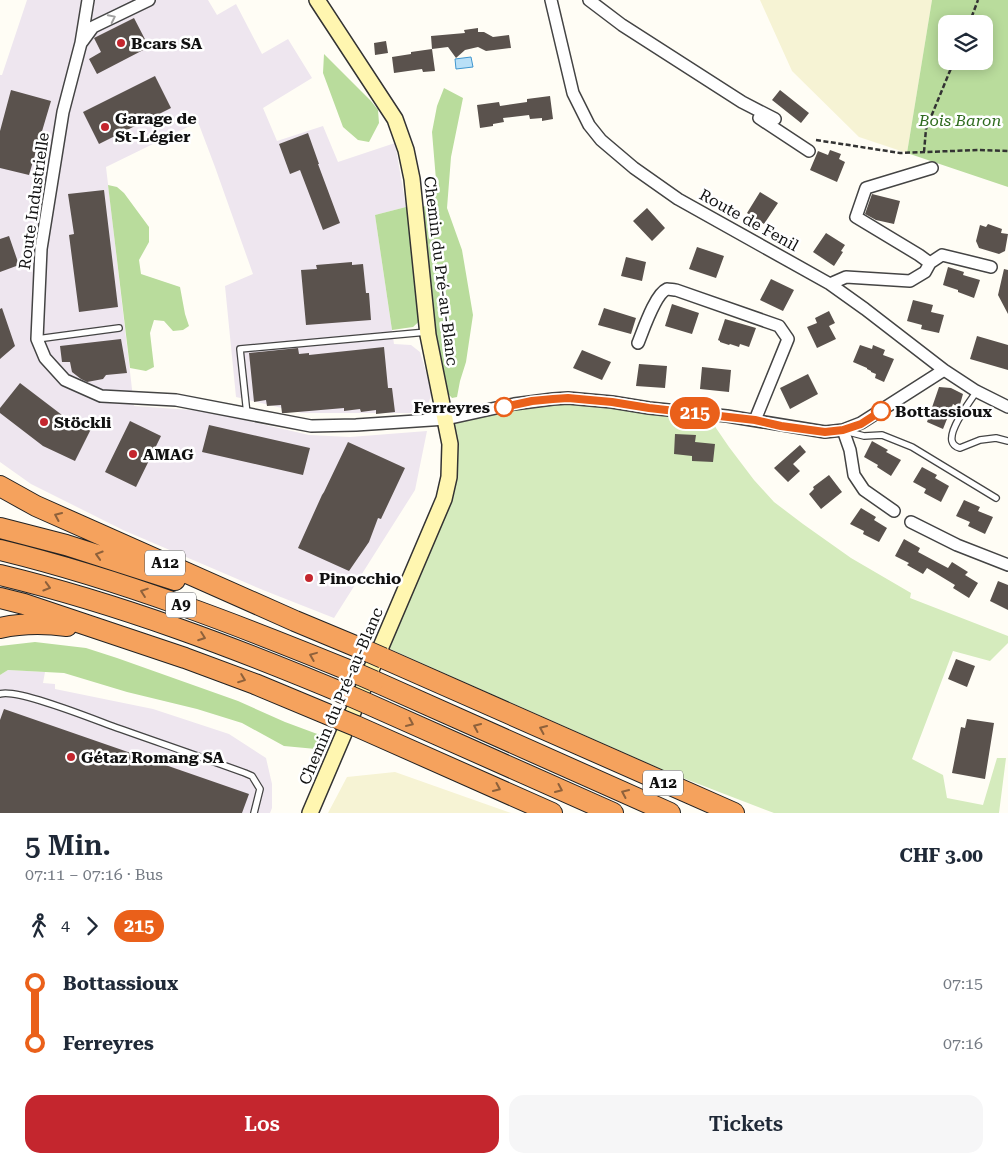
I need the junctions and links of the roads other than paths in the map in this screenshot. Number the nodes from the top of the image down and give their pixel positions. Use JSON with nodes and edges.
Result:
{"nodes":[{"id":1,"x":88,"y":0,"type":"edge"},
{"id":2,"x":149,"y":0,"type":"edge"},
{"id":3,"x":316,"y":0,"type":"edge"},
{"id":4,"x":551,"y":0,"type":"edge"},
{"id":5,"x":589,"y":0,"type":"edge"},
{"id":6,"x":81,"y":43,"type":"junction"},
{"id":7,"x":742,"y":102,"type":"junction"},
{"id":8,"x":775,"y":119,"type":"dead end"},
{"id":9,"x":809,"y":152,"type":"dead end"},
{"id":10,"x":932,"y":168,"type":"dead end"},
{"id":11,"x":930,"y":263,"type":"junction"},
{"id":12,"x":990,"y":267,"type":"dead end"},
{"id":13,"x":830,"y":284,"type":"junction"},
{"id":14,"x":119,"y":328,"type":"dead end"},
{"id":15,"x":428,"y":332,"type":"junction"},
{"id":16,"x":37,"y":339,"type":"junction"},
{"id":17,"x":638,"y":343,"type":"dead end"},
{"id":18,"x":944,"y":370,"type":"junction"},
{"id":19,"x":977,"y":391,"type":"junction"},
{"id":20,"x":1008,"y":407,"type":"edge"},
{"id":21,"x":247,"y":414,"type":"junction"},
{"id":22,"x":446,"y":419,"type":"junction"},
{"id":23,"x":755,"y":420,"type":"junction"},
{"id":24,"x":843,"y":430,"type":"junction"},
{"id":25,"x":1008,"y":442,"type":"edge"},
{"id":26,"x":0,"y":486,"type":"edge"},
{"id":27,"x":996,"y":498,"type":"dead end"},
{"id":28,"x":894,"y":511,"type":"dead end"},
{"id":29,"x":911,"y":522,"type":"dead end"},
{"id":30,"x":0,"y":528,"type":"edge"},
{"id":31,"x":0,"y":550,"type":"edge"},
{"id":32,"x":1008,"y":565,"type":"edge"},
{"id":33,"x":0,"y":575,"type":"edge"},
{"id":34,"x":0,"y":598,"type":"edge"},
{"id":35,"x":295,"y":621,"type":"junction"},
{"id":36,"x":0,"y":628,"type":"edge"},
{"id":37,"x":130,"y":639,"type":"junction"},
{"id":38,"x":0,"y":694,"type":"edge"},
{"id":39,"x":708,"y":801,"type":"junction"},
{"id":40,"x":254,"y":813,"type":"edge"},
{"id":41,"x":310,"y":813,"type":"edge"},
{"id":42,"x":552,"y":813,"type":"edge"},
{"id":43,"x":613,"y":813,"type":"edge"},
{"id":44,"x":670,"y":813,"type":"edge"},
{"id":45,"x":734,"y":813,"type":"edge"},
{"id":46,"x":740,"y":813,"type":"edge"}],
"edges":[{"from":1,"to":6,"type":"street","name":"Route Industrielle"},
{"from":6,"to":2,"type":"street","name":"Route Industrielle","one_way":true},
{"from":3,"to":15,"type":"street","name":"Chemin du Pré-au-Blanc"},
{"from":4,"to":13,"type":"street","name":"Route de Fenil"},
{"from":5,"to":7,"type":"street"},
{"from":6,"to":16,"type":"street","name":"Route Industrielle"},
{"from":7,"to":8,"type":"street"},
{"from":7,"to":9,"type":"street"},
{"from":10,"to":11,"type":"street"},
{"from":11,"to":12,"type":"street"},
{"from":11,"to":13,"type":"street"},
{"from":13,"to":18,"type":"street","name":"Route de Fenil"},
{"from":14,"to":16,"type":"lane"},
{"from":15,"to":21,"type":"lane"},
{"from":15,"to":22,"type":"street","name":"Chemin du Pré-au-Blanc"},
{"from":16,"to":21,"type":"street","name":"Route Industrielle"},
{"from":17,"to":23,"type":"street"},
{"from":18,"to":19,"type":"street","name":"Route de Fenil"},
{"from":18,"to":24,"type":"street","name":"Route Industrielle"},
{"from":19,"to":20,"type":"street","name":"Route de Fenil"},
{"from":19,"to":25,"type":"lane"},
{"from":21,"to":22,"type":"street","name":"Route Industrielle"},
{"from":22,"to":23,"type":"street","name":"Route Industrielle"},
{"from":22,"to":41,"type":"street","name":"Chemin du Pré-au-Blanc"},
{"from":23,"to":24,"type":"street","name":"Route Industrielle"},
{"from":24,"to":27,"type":"lane"},
{"from":24,"to":28,"type":"street"},
{"from":35,"to":26,"type":"highway","number":"A12","one_way":true},
{"from":29,"to":32,"type":"street"},
{"from":35,"to":30,"type":"highway","one_way":true},
{"from":44,"to":31,"type":"highway","number":"A9","one_way":true},
{"from":33,"to":43,"type":"highway","number":"A9","one_way":true},
{"from":34,"to":37,"type":"highway"},
{"from":39,"to":35,"type":"highway","number":"A12","one_way":true},
{"from":36,"to":37,"type":"highway"},
{"from":37,"to":42,"type":"highway","one_way":true},
{"from":38,"to":40,"type":"lane"},
{"from":39,"to":45,"type":"highway","number":"A12"},
{"from":39,"to":46,"type":"highway"}]}
